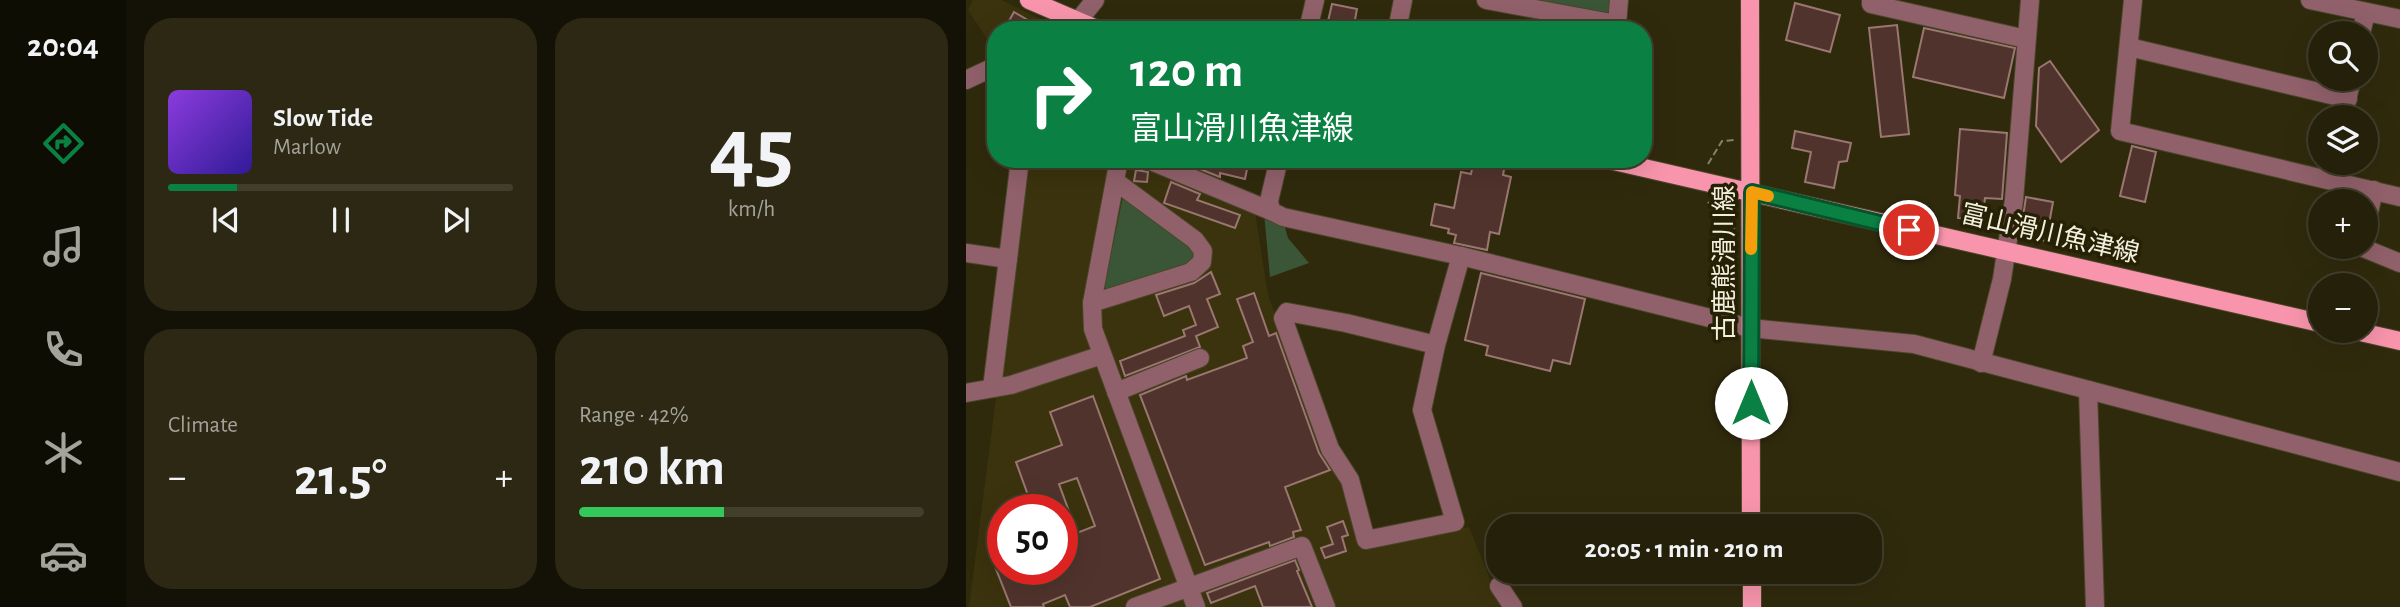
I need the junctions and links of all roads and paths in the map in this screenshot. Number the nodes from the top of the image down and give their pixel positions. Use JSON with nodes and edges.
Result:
{"nodes":[{"id":1,"x":1029,"y":0,"type":"edge"},
{"id":2,"x":1095,"y":0,"type":"edge"},
{"id":3,"x":1315,"y":0,"type":"edge"},
{"id":4,"x":1404,"y":0,"type":"edge"},
{"id":5,"x":1490,"y":0,"type":"edge"},
{"id":6,"x":1619,"y":0,"type":"edge"},
{"id":7,"x":1749,"y":0,"type":"edge"},
{"id":8,"x":1871,"y":0,"type":"edge"},
{"id":9,"x":2030,"y":0,"type":"edge"},
{"id":10,"x":2133,"y":0,"type":"edge"},
{"id":11,"x":2310,"y":0,"type":"edge"},
{"id":12,"x":2365,"y":13,"type":"junction"},
{"id":13,"x":2400,"y":19,"type":"edge"},
{"id":14,"x":1074,"y":20,"type":"joint"},
{"id":15,"x":1310,"y":21,"type":"edge"},
{"id":16,"x":1399,"y":21,"type":"edge"},
{"id":17,"x":1601,"y":21,"type":"edge"},
{"id":18,"x":1617,"y":21,"type":"edge"},
{"id":19,"x":2363,"y":21,"type":"edge"},
{"id":20,"x":2026,"y":39,"type":"junction"},
{"id":21,"x":2129,"y":47,"type":"junction"},
{"id":22,"x":987,"y":70,"type":"edge"},
{"id":23,"x":966,"y":80,"type":"edge"},
{"id":24,"x":2335,"y":105,"type":"edge"},
{"id":25,"x":1740,"y":139,"type":"dead end"},
{"id":26,"x":1708,"y":164,"type":"dead end"},
{"id":27,"x":2308,"y":167,"type":"edge"},
{"id":28,"x":1019,"y":168,"type":"edge"},
{"id":29,"x":1117,"y":168,"type":"edge"},
{"id":30,"x":1168,"y":168,"type":"edge"},
{"id":31,"x":1277,"y":168,"type":"edge"},
{"id":32,"x":1645,"y":168,"type":"edge"},
{"id":33,"x":2340,"y":175,"type":"edge"},
{"id":34,"x":1115,"y":181,"type":"junction"},
{"id":35,"x":2372,"y":189,"type":"edge"},
{"id":36,"x":2378,"y":191,"type":"edge"},
{"id":37,"x":1752,"y":192,"type":"junction"},
{"id":38,"x":2400,"y":197,"type":"edge"},
{"id":39,"x":1708,"y":202,"type":"dead end"},
{"id":40,"x":1271,"y":211,"type":"junction"},
{"id":41,"x":1737,"y":229,"type":"dead end"},
{"id":42,"x":2005,"y":250,"type":"junction"},
{"id":43,"x":966,"y":253,"type":"edge"},
{"id":44,"x":2378,"y":254,"type":"edge"},
{"id":45,"x":1461,"y":256,"type":"junction"},
{"id":46,"x":1008,"y":259,"type":"junction"},
{"id":47,"x":2400,"y":263,"type":"edge"},
{"id":48,"x":1092,"y":303,"type":"junction"},
{"id":49,"x":2308,"y":320,"type":"edge"},
{"id":50,"x":1750,"y":328,"type":"junction"},
{"id":51,"x":2378,"y":336,"type":"edge"},
{"id":52,"x":2400,"y":341,"type":"edge"},
{"id":53,"x":1436,"y":345,"type":"junction"},
{"id":54,"x":1102,"y":355,"type":"junction"},
{"id":55,"x":1200,"y":358,"type":"dead end"},
{"id":56,"x":1981,"y":363,"type":"junction"},
{"id":57,"x":992,"y":388,"type":"junction"},
{"id":58,"x":2088,"y":390,"type":"junction"},
{"id":59,"x":1116,"y":392,"type":"junction"},
{"id":60,"x":966,"y":393,"type":"edge"},
{"id":61,"x":2400,"y":472,"type":"edge"},
{"id":62,"x":1751,"y":514,"type":"edge"},
{"id":63,"x":1752,"y":584,"type":"edge"},
{"id":64,"x":1499,"y":586,"type":"dead end"},
{"id":65,"x":1188,"y":588,"type":"junction"},
{"id":66,"x":1135,"y":607,"type":"edge"},
{"id":67,"x":1196,"y":607,"type":"edge"},
{"id":68,"x":1326,"y":607,"type":"edge"},
{"id":69,"x":1513,"y":607,"type":"edge"},
{"id":70,"x":1752,"y":607,"type":"edge"},
{"id":71,"x":2095,"y":607,"type":"edge"}],
"edges":[{"from":1,"to":14,"type":"main road"},
{"from":2,"to":14,"type":"street"},
{"from":3,"to":15,"type":"street"},
{"from":4,"to":16,"type":"street"},
{"from":5,"to":17,"type":"street"},
{"from":6,"to":18,"type":"street"},
{"from":7,"to":37,"type":"main road","name":"古鹿熊滑川線"},
{"from":8,"to":20,"type":"street"},
{"from":9,"to":20,"type":"street"},
{"from":10,"to":21,"type":"street"},
{"from":11,"to":12,"type":"street"},
{"from":12,"to":13,"type":"street"},
{"from":12,"to":19,"type":"street"},
{"from":20,"to":42,"type":"street"},
{"from":21,"to":24,"type":"street"},
{"from":21,"to":27,"type":"street"},
{"from":22,"to":23,"type":"street"},
{"from":25,"to":26,"type":"path"},
{"from":28,"to":46,"type":"street"},
{"from":29,"to":34,"type":"street"},
{"from":30,"to":40,"type":"street"},
{"from":31,"to":40,"type":"street"},
{"from":32,"to":37,"type":"main road","name":"富山滑川魚津線"},
{"from":33,"to":35,"type":"street"},
{"from":34,"to":48,"type":"street"},
{"from":34,"to":48,"type":"street"},
{"from":36,"to":38,"type":"street"},
{"from":37,"to":42,"type":"main road","name":"富山滑川魚津線"},
{"from":37,"to":50,"type":"main road","name":"古鹿熊滑川線"},
{"from":39,"to":41,"type":"path"},
{"from":40,"to":45,"type":"street"},
{"from":42,"to":49,"type":"main road","name":"富山滑川魚津線"},
{"from":42,"to":56,"type":"street"},
{"from":43,"to":46,"type":"street"},
{"from":44,"to":47,"type":"street"},
{"from":45,"to":50,"type":"street"},
{"from":45,"to":53,"type":"street"},
{"from":46,"to":57,"type":"street"},
{"from":48,"to":54,"type":"street"},
{"from":50,"to":56,"type":"street"},
{"from":50,"to":62,"type":"main road","name":"古鹿熊滑川線"},
{"from":51,"to":52,"type":"main road"},
{"from":53,"to":53,"type":"street"},
{"from":54,"to":57,"type":"street"},
{"from":54,"to":59,"type":"street"},
{"from":55,"to":59,"type":"street"},
{"from":56,"to":58,"type":"street"},
{"from":57,"to":60,"type":"street"},
{"from":58,"to":61,"type":"street"},
{"from":58,"to":71,"type":"street"},
{"from":59,"to":65,"type":"street"},
{"from":63,"to":70,"type":"main road"},
{"from":64,"to":69,"type":"street"},
{"from":65,"to":66,"type":"street"},
{"from":65,"to":67,"type":"street"},
{"from":65,"to":68,"type":"street"}]}
